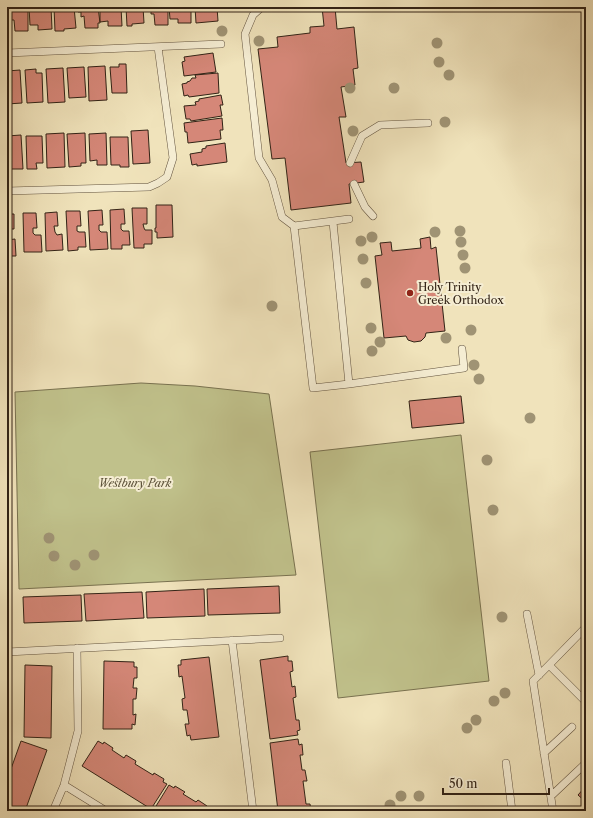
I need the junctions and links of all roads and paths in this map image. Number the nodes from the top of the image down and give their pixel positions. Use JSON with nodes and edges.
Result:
{"nodes":[{"id":1,"x":262,"y":7,"type":"edge"},
{"id":2,"x":221,"y":44,"type":"dead end"},
{"id":3,"x":158,"y":47,"type":"junction"},
{"id":4,"x":7,"y":53,"type":"edge"},
{"id":5,"x":428,"y":123,"type":"dead end"},
{"id":6,"x":350,"y":163,"type":"dead end"},
{"id":7,"x":354,"y":184,"type":"dead end"},
{"id":8,"x":7,"y":192,"type":"edge"},
{"id":9,"x":373,"y":216,"type":"dead end"},
{"id":10,"x":349,"y":219,"type":"dead end"},
{"id":11,"x":333,"y":222,"type":"junction"},
{"id":12,"x":294,"y":226,"type":"junction"},
{"id":13,"x":462,"y":349,"type":"dead end"},
{"id":14,"x":350,"y":384,"type":"junction"},
{"id":15,"x":527,"y":614,"type":"dead end"},
{"id":16,"x":586,"y":627,"type":"edge"},
{"id":17,"x":280,"y":638,"type":"dead end"},
{"id":18,"x":232,"y":640,"type":"junction"},
{"id":19,"x":77,"y":648,"type":"junction"},
{"id":20,"x":7,"y":652,"type":"edge"},
{"id":21,"x":549,"y":665,"type":"junction"},
{"id":22,"x":539,"y":675,"type":"junction"},
{"id":23,"x":586,"y":702,"type":"edge"},
{"id":24,"x":572,"y":727,"type":"dead end"},
{"id":25,"x":544,"y":753,"type":"junction"},
{"id":26,"x":506,"y":763,"type":"dead end"},
{"id":27,"x":586,"y":763,"type":"edge"},
{"id":28,"x":64,"y":785,"type":"junction"},
{"id":29,"x":551,"y":796,"type":"junction"},
{"id":30,"x":53,"y":811,"type":"edge"},
{"id":31,"x":106,"y":811,"type":"edge"},
{"id":32,"x":253,"y":811,"type":"edge"},
{"id":33,"x":512,"y":811,"type":"edge"},
{"id":34,"x":553,"y":811,"type":"edge"}],
"edges":[{"from":1,"to":12,"type":"lane"},
{"from":2,"to":3,"type":"lane"},
{"from":3,"to":4,"type":"lane"},
{"from":3,"to":8,"type":"lane"},
{"from":5,"to":6,"type":"lane"},
{"from":7,"to":9,"type":"lane"},
{"from":10,"to":11,"type":"lane"},
{"from":11,"to":12,"type":"lane"},
{"from":11,"to":14,"type":"lane"},
{"from":12,"to":14,"type":"lane"},
{"from":13,"to":14,"type":"lane"},
{"from":15,"to":22,"type":"lane"},
{"from":16,"to":21,"type":"lane"},
{"from":17,"to":18,"type":"lane"},
{"from":18,"to":19,"type":"lane"},
{"from":18,"to":32,"type":"lane"},
{"from":19,"to":20,"type":"lane"},
{"from":19,"to":28,"type":"lane"},
{"from":21,"to":22,"type":"lane"},
{"from":21,"to":23,"type":"lane"},
{"from":22,"to":25,"type":"lane"},
{"from":24,"to":25,"type":"lane"},
{"from":25,"to":29,"type":"lane"},
{"from":26,"to":33,"type":"lane"},
{"from":27,"to":29,"type":"lane"},
{"from":28,"to":30,"type":"lane"},
{"from":28,"to":31,"type":"lane"},
{"from":29,"to":34,"type":"lane"}]}
